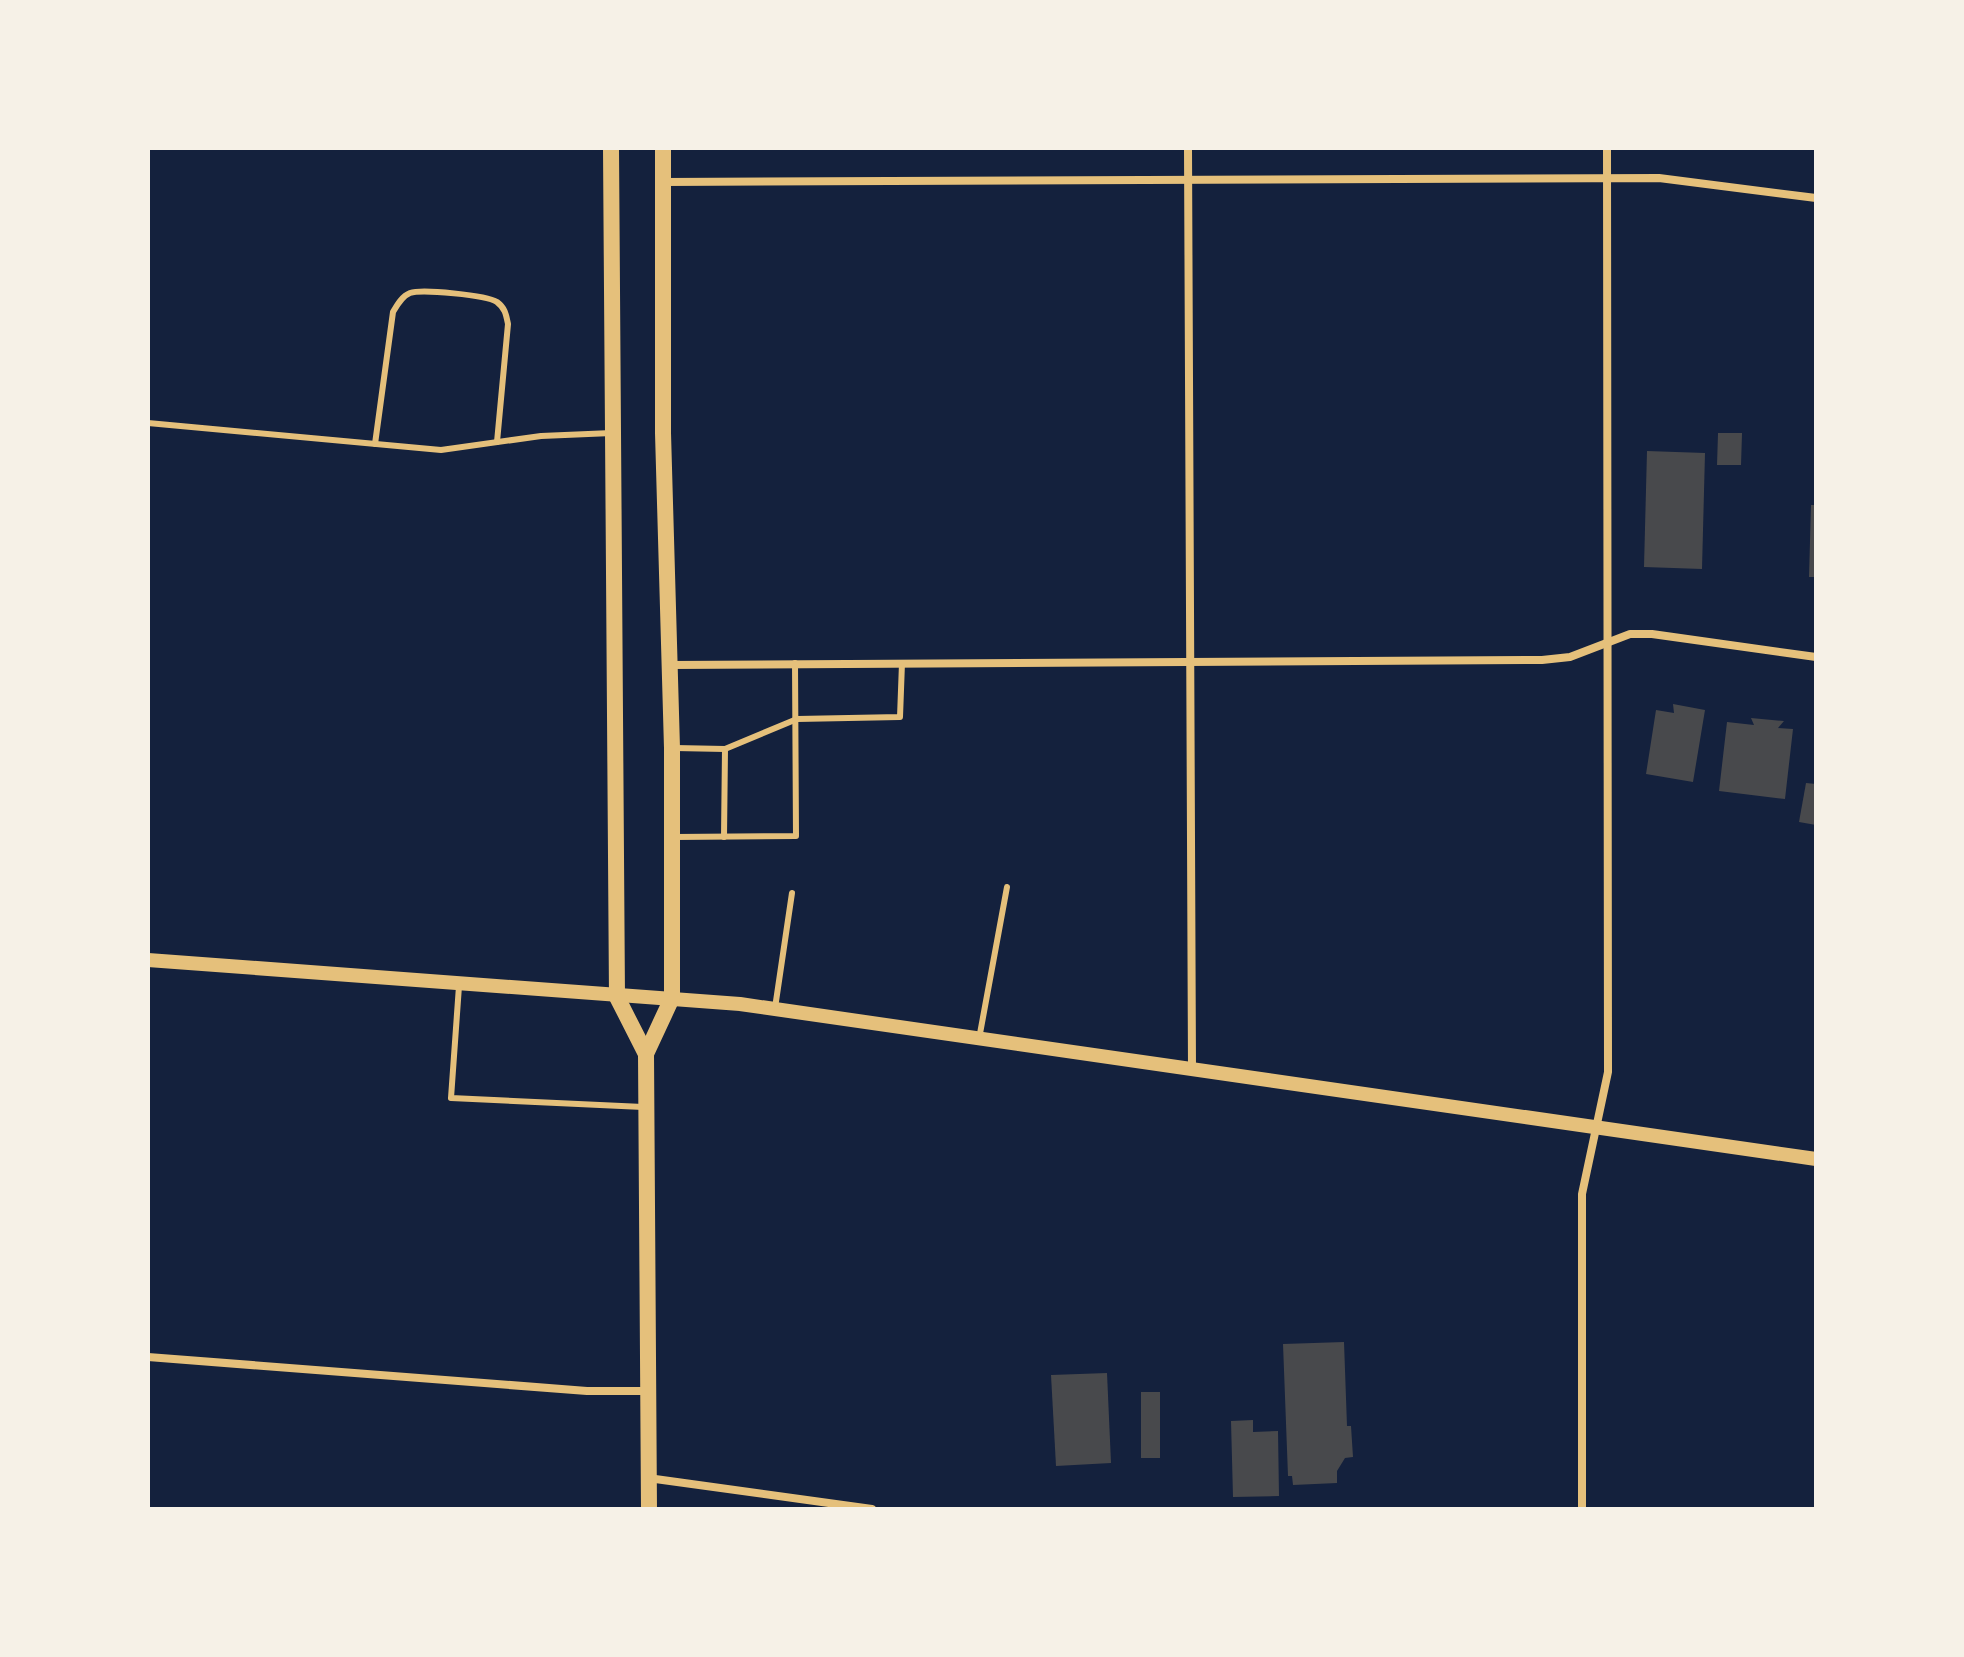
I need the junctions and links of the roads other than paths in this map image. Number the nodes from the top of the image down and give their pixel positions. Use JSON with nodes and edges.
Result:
{"nodes":[{"id":1,"x":611,"y":148,"type":"edge"},
{"id":2,"x":663,"y":148,"type":"edge"},
{"id":3,"x":1188,"y":148,"type":"edge"},
{"id":4,"x":1607,"y":148,"type":"edge"},
{"id":5,"x":1607,"y":177,"type":"junction"},
{"id":6,"x":1188,"y":178,"type":"junction"},
{"id":7,"x":664,"y":182,"type":"junction"},
{"id":8,"x":1816,"y":198,"type":"edge"},
{"id":9,"x":148,"y":423,"type":"edge"},
{"id":10,"x":612,"y":433,"type":"junction"},
{"id":11,"x":497,"y":442,"type":"junction"},
{"id":12,"x":375,"y":444,"type":"junction"},
{"id":13,"x":1607,"y":642,"type":"junction"},
{"id":14,"x":1816,"y":657,"type":"edge"},
{"id":15,"x":1190,"y":661,"type":"junction"},
{"id":16,"x":795,"y":663,"type":"junction"},
{"id":17,"x":902,"y":663,"type":"junction"},
{"id":18,"x":671,"y":665,"type":"junction"},
{"id":19,"x":797,"y":719,"type":"junction"},
{"id":20,"x":672,"y":748,"type":"junction"},
{"id":21,"x":725,"y":749,"type":"junction"},
{"id":22,"x":672,"y":837,"type":"junction"},
{"id":23,"x":724,"y":837,"type":"junction"},
{"id":24,"x":1007,"y":887,"type":"dead end"},
{"id":25,"x":792,"y":893,"type":"dead end"},
{"id":26,"x":148,"y":960,"type":"edge"},
{"id":27,"x":460,"y":982,"type":"junction"},
{"id":28,"x":617,"y":997,"type":"junction"},
{"id":29,"x":672,"y":998,"type":"junction"},
{"id":30,"x":775,"y":1008,"type":"junction"},
{"id":31,"x":979,"y":1039,"type":"junction"},
{"id":32,"x":646,"y":1054,"type":"junction"},
{"id":33,"x":1192,"y":1070,"type":"junction"},
{"id":34,"x":645,"y":1108,"type":"junction"},
{"id":35,"x":1595,"y":1128,"type":"junction"},
{"id":36,"x":1816,"y":1159,"type":"edge"},
{"id":37,"x":148,"y":1357,"type":"edge"},
{"id":38,"x":650,"y":1391,"type":"junction"},
{"id":39,"x":648,"y":1478,"type":"junction"},
{"id":40,"x":649,"y":1509,"type":"edge"},
{"id":41,"x":872,"y":1509,"type":"edge"},
{"id":42,"x":1582,"y":1509,"type":"edge"}],
"edges":[{"from":1,"to":10,"type":"main road"},
{"from":2,"to":7,"type":"main road"},
{"from":3,"to":6,"type":"street"},
{"from":4,"to":5,"type":"street"},
{"from":5,"to":6,"type":"street"},
{"from":5,"to":8,"type":"street"},
{"from":5,"to":13,"type":"street"},
{"from":6,"to":7,"type":"street"},
{"from":6,"to":15,"type":"street"},
{"from":7,"to":18,"type":"main road"},
{"from":9,"to":12,"type":"lane"},
{"from":10,"to":11,"type":"lane"},
{"from":10,"to":28,"type":"main road"},
{"from":11,"to":12,"type":"lane"},
{"from":11,"to":12,"type":"lane"},
{"from":13,"to":14,"type":"street"},
{"from":13,"to":15,"type":"street"},
{"from":13,"to":35,"type":"street"},
{"from":15,"to":17,"type":"street"},
{"from":15,"to":33,"type":"street"},
{"from":16,"to":17,"type":"street"},
{"from":16,"to":18,"type":"street"},
{"from":16,"to":19,"type":"lane"},
{"from":17,"to":19,"type":"lane"},
{"from":18,"to":20,"type":"main road"},
{"from":19,"to":21,"type":"lane"},
{"from":19,"to":23,"type":"lane"},
{"from":20,"to":21,"type":"lane"},
{"from":20,"to":22,"type":"main road"},
{"from":21,"to":23,"type":"lane"},
{"from":22,"to":23,"type":"lane"},
{"from":22,"to":29,"type":"main road"},
{"from":24,"to":31,"type":"lane"},
{"from":25,"to":30,"type":"lane"},
{"from":26,"to":27,"type":"street"},
{"from":27,"to":28,"type":"street"},
{"from":27,"to":34,"type":"lane"},
{"from":28,"to":29,"type":"street"},
{"from":28,"to":32,"type":"main road"},
{"from":29,"to":30,"type":"street"},
{"from":29,"to":32,"type":"main road"},
{"from":30,"to":31,"type":"street"},
{"from":31,"to":33,"type":"street"},
{"from":32,"to":34,"type":"main road"},
{"from":33,"to":35,"type":"street"},
{"from":34,"to":38,"type":"main road"},
{"from":35,"to":36,"type":"street"},
{"from":35,"to":42,"type":"street"},
{"from":37,"to":38,"type":"street"},
{"from":38,"to":39,"type":"main road"},
{"from":39,"to":40,"type":"main road"},
{"from":39,"to":41,"type":"street"}]}
